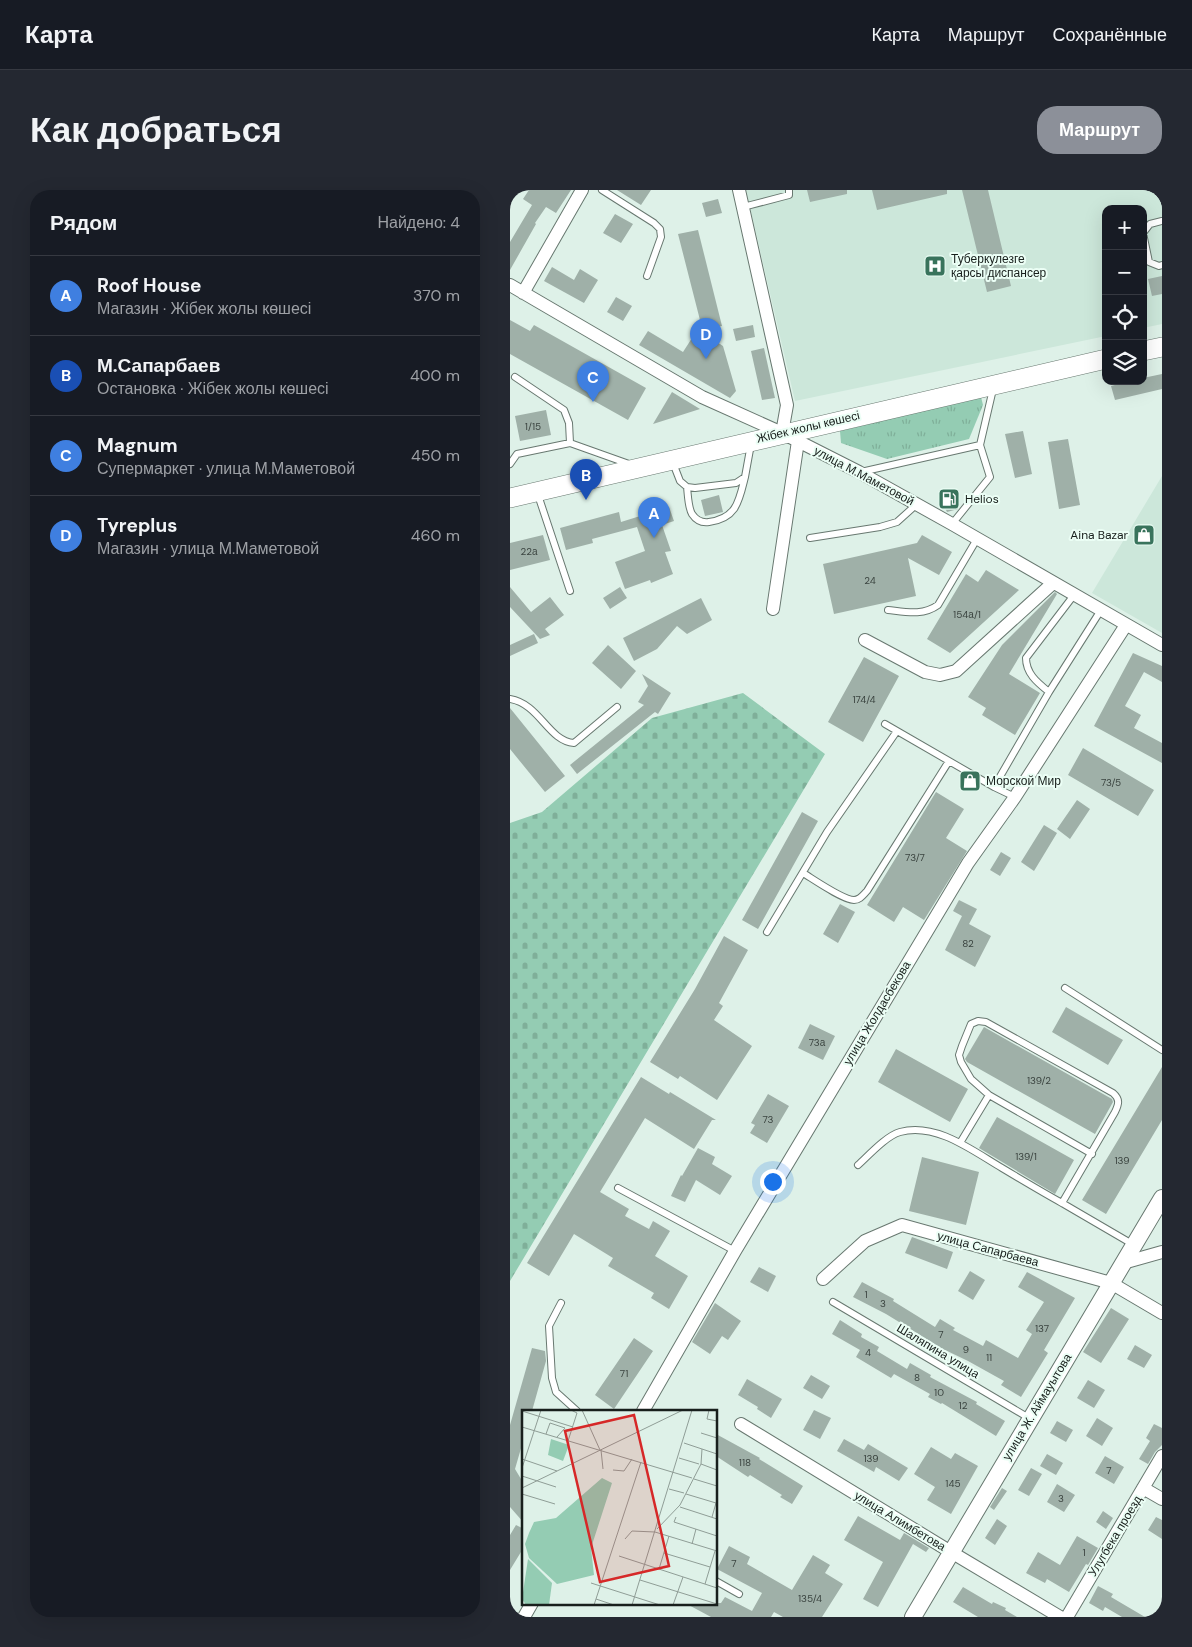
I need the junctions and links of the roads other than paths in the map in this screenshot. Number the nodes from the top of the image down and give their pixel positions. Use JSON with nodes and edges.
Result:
{"nodes":[{"id":1,"x":582,"y":190,"type":"edge"},
{"id":2,"x":602,"y":190,"type":"edge"},
{"id":3,"x":739,"y":190,"type":"edge"},
{"id":4,"x":789,"y":190,"type":"edge"},
{"id":5,"x":743,"y":207,"type":"junction"},
{"id":6,"x":1162,"y":221,"type":"edge"},
{"id":7,"x":1162,"y":265,"type":"edge"},
{"id":8,"x":647,"y":276,"type":"dead end"},
{"id":9,"x":510,"y":285,"type":"edge"},
{"id":10,"x":522,"y":293,"type":"junction"},
{"id":11,"x":1162,"y":347,"type":"edge"},
{"id":12,"x":1147,"y":350,"type":"edge"},
{"id":13,"x":1102,"y":360,"type":"edge"},
{"id":14,"x":515,"y":377,"type":"dead end"},
{"id":15,"x":994,"y":384,"type":"junction"},
{"id":16,"x":790,"y":437,"type":"junction"},
{"id":17,"x":752,"y":440,"type":"junction"},
{"id":18,"x":570,"y":443,"type":"junction"},
{"id":19,"x":980,"y":445,"type":"junction"},
{"id":20,"x":672,"y":459,"type":"junction"},
{"id":21,"x":510,"y":464,"type":"edge"},
{"id":22,"x":637,"y":467,"type":"junction"},
{"id":23,"x":859,"y":472,"type":"junction"},
{"id":24,"x":745,"y":477,"type":"junction"},
{"id":25,"x":687,"y":487,"type":"junction"},
{"id":26,"x":536,"y":491,"type":"junction"},
{"id":27,"x":510,"y":498,"type":"edge"},
{"id":28,"x":917,"y":504,"type":"junction"},
{"id":29,"x":952,"y":524,"type":"junction"},
{"id":30,"x":810,"y":538,"type":"dead end"},
{"id":31,"x":977,"y":539,"type":"junction"},
{"id":32,"x":1053,"y":583,"type":"junction"},
{"id":33,"x":570,"y":591,"type":"dead end"},
{"id":34,"x":1074,"y":594,"type":"junction"},
{"id":35,"x":773,"y":609,"type":"dead end"},
{"id":36,"x":888,"y":610,"type":"dead end"},
{"id":37,"x":1101,"y":610,"type":"junction"},
{"id":38,"x":1126,"y":625,"type":"junction"},
{"id":39,"x":864,"y":640,"type":"dead end"},
{"id":40,"x":1162,"y":645,"type":"edge"},
{"id":41,"x":1049,"y":692,"type":"junction"},
{"id":42,"x":510,"y":699,"type":"edge"},
{"id":43,"x":617,"y":707,"type":"dead end"},
{"id":44,"x":885,"y":724,"type":"dead end"},
{"id":45,"x":897,"y":731,"type":"junction"},
{"id":46,"x":949,"y":760,"type":"junction"},
{"id":47,"x":994,"y":787,"type":"junction"},
{"id":48,"x":1015,"y":797,"type":"junction"},
{"id":49,"x":803,"y":872,"type":"junction"},
{"id":50,"x":767,"y":932,"type":"dead end"},
{"id":51,"x":1065,"y":988,"type":"dead end"},
{"id":52,"x":1162,"y":1050,"type":"edge"},
{"id":53,"x":989,"y":1095,"type":"junction"},
{"id":54,"x":960,"y":1144,"type":"junction"},
{"id":55,"x":1092,"y":1154,"type":"junction"},
{"id":56,"x":858,"y":1165,"type":"dead end"},
{"id":57,"x":618,"y":1188,"type":"dead end"},
{"id":58,"x":1162,"y":1198,"type":"edge"},
{"id":59,"x":1062,"y":1203,"type":"junction"},
{"id":60,"x":1134,"y":1245,"type":"junction"},
{"id":61,"x":735,"y":1251,"type":"junction"},
{"id":62,"x":1162,"y":1252,"type":"edge"},
{"id":63,"x":1123,"y":1263,"type":"junction"},
{"id":64,"x":823,"y":1279,"type":"dead end"},
{"id":65,"x":1111,"y":1283,"type":"junction"},
{"id":66,"x":833,"y":1302,"type":"dead end"},
{"id":67,"x":561,"y":1304,"type":"dead end"},
{"id":68,"x":1162,"y":1313,"type":"edge"},
{"id":69,"x":576,"y":1410,"type":"edge"},
{"id":70,"x":644,"y":1410,"type":"edge"},
{"id":71,"x":1030,"y":1419,"type":"junction"},
{"id":72,"x":740,"y":1424,"type":"dead end"},
{"id":73,"x":1162,"y":1456,"type":"edge"},
{"id":74,"x":1143,"y":1488,"type":"junction"},
{"id":75,"x":1162,"y":1499,"type":"edge"},
{"id":76,"x":951,"y":1552,"type":"junction"},
{"id":77,"x":718,"y":1582,"type":"edge"},
{"id":78,"x":739,"y":1594,"type":"dead end"},
{"id":79,"x":531,"y":1604,"type":"edge"},
{"id":80,"x":524,"y":1617,"type":"edge"},
{"id":81,"x":913,"y":1617,"type":"edge"},
{"id":82,"x":1060,"y":1617,"type":"edge"},
{"id":83,"x":1067,"y":1617,"type":"edge"}],
"edges":[{"from":1,"to":10,"type":"street"},
{"from":2,"to":8,"type":"lane"},
{"from":3,"to":5,"type":"street"},
{"from":4,"to":5,"type":"lane"},
{"from":5,"to":16,"type":"street"},
{"from":6,"to":7,"type":"lane"},
{"from":9,"to":10,"type":"street","name":"улица М.Маметовой"},
{"from":10,"to":16,"type":"street","name":"улица М.Маметовой"},
{"from":11,"to":12,"type":"main road"},
{"from":13,"to":15,"type":"main road","name":"Жібек жолы көшесі"},
{"from":14,"to":18,"type":"lane"},
{"from":15,"to":16,"type":"main road","name":"Жібек жолы көшесі"},
{"from":15,"to":19,"type":"lane"},
{"from":16,"to":17,"type":"main road","name":"Жібек жолы көшесі"},
{"from":16,"to":23,"type":"street","name":"улица М.Маметовой"},
{"from":16,"to":35,"type":"street"},
{"from":17,"to":20,"type":"main road","name":"Жібек жолы көшесі"},
{"from":17,"to":24,"type":"lane"},
{"from":18,"to":21,"type":"lane"},
{"from":18,"to":22,"type":"lane"},
{"from":19,"to":23,"type":"lane"},
{"from":19,"to":29,"type":"lane"},
{"from":20,"to":22,"type":"main road","name":"Жібек жолы көшесі"},
{"from":20,"to":25,"type":"lane"},
{"from":22,"to":26,"type":"main road","name":"Жібек жолы көшесі"},
{"from":23,"to":28,"type":"street","name":"улица М.Маметовой"},
{"from":24,"to":25,"type":"lane"},
{"from":24,"to":25,"type":"lane"},
{"from":26,"to":27,"type":"main road","name":"Жібек жолы көшесі"},
{"from":26,"to":33,"type":"lane"},
{"from":28,"to":29,"type":"street","name":"улица М.Маметовой"},
{"from":28,"to":30,"type":"lane"},
{"from":29,"to":31,"type":"street","name":"улица М.Маметовой"},
{"from":31,"to":32,"type":"street","name":"улица М.Маметовой"},
{"from":31,"to":36,"type":"lane"},
{"from":32,"to":34,"type":"street","name":"улица М.Маметовой"},
{"from":32,"to":39,"type":"street"},
{"from":34,"to":37,"type":"street","name":"улица М.Маметовой"},
{"from":34,"to":41,"type":"lane"},
{"from":37,"to":38,"type":"street","name":"улица М.Маметовой"},
{"from":37,"to":41,"type":"lane"},
{"from":38,"to":40,"type":"street","name":"улица М.Маметовой"},
{"from":38,"to":48,"type":"street","name":"улица Жолдасбекова"},
{"from":41,"to":47,"type":"lane"},
{"from":42,"to":43,"type":"lane"},
{"from":44,"to":45,"type":"lane"},
{"from":45,"to":46,"type":"lane"},
{"from":45,"to":49,"type":"lane"},
{"from":46,"to":47,"type":"lane"},
{"from":46,"to":49,"type":"lane"},
{"from":47,"to":48,"type":"lane"},
{"from":48,"to":61,"type":"street","name":"улица Жолдасбекова"},
{"from":49,"to":50,"type":"lane"},
{"from":51,"to":52,"type":"lane"},
{"from":53,"to":54,"type":"lane"},
{"from":53,"to":55,"type":"lane"},
{"from":53,"to":55,"type":"lane"},
{"from":54,"to":56,"type":"lane"},
{"from":54,"to":59,"type":"lane"},
{"from":55,"to":59,"type":"lane"},
{"from":57,"to":61,"type":"lane"},
{"from":58,"to":60,"type":"street","name":"улица Ж. Аймауытова"},
{"from":59,"to":60,"type":"lane"},
{"from":60,"to":63,"type":"street","name":"улица Ж. Аймауытова"},
{"from":61,"to":70,"type":"street","name":"улица Жолдасбекова"},
{"from":62,"to":63,"type":"street"},
{"from":63,"to":65,"type":"street","name":"улица Ж. Аймауытова"},
{"from":64,"to":65,"type":"street","name":"улица Сапарбаева"},
{"from":65,"to":68,"type":"street","name":"улица Сапарбаева"},
{"from":65,"to":71,"type":"street","name":"улица Ж. Аймауытова"},
{"from":66,"to":71,"type":"lane","name":"Шаляпина улица"},
{"from":67,"to":69,"type":"lane"},
{"from":71,"to":76,"type":"street","name":"улица Ж. Аймауытова"},
{"from":72,"to":76,"type":"street","name":"улица Алимбетова"},
{"from":73,"to":74,"type":"street","name":"Улугбека проезд"},
{"from":74,"to":75,"type":"street"},
{"from":74,"to":83,"type":"street","name":"Улугбека проезд"},
{"from":76,"to":81,"type":"street","name":"улица Ж. Аймауытова"},
{"from":76,"to":82,"type":"street","name":"улица Алимбетова"},
{"from":77,"to":78,"type":"lane"},
{"from":79,"to":80,"type":"street"}]}
